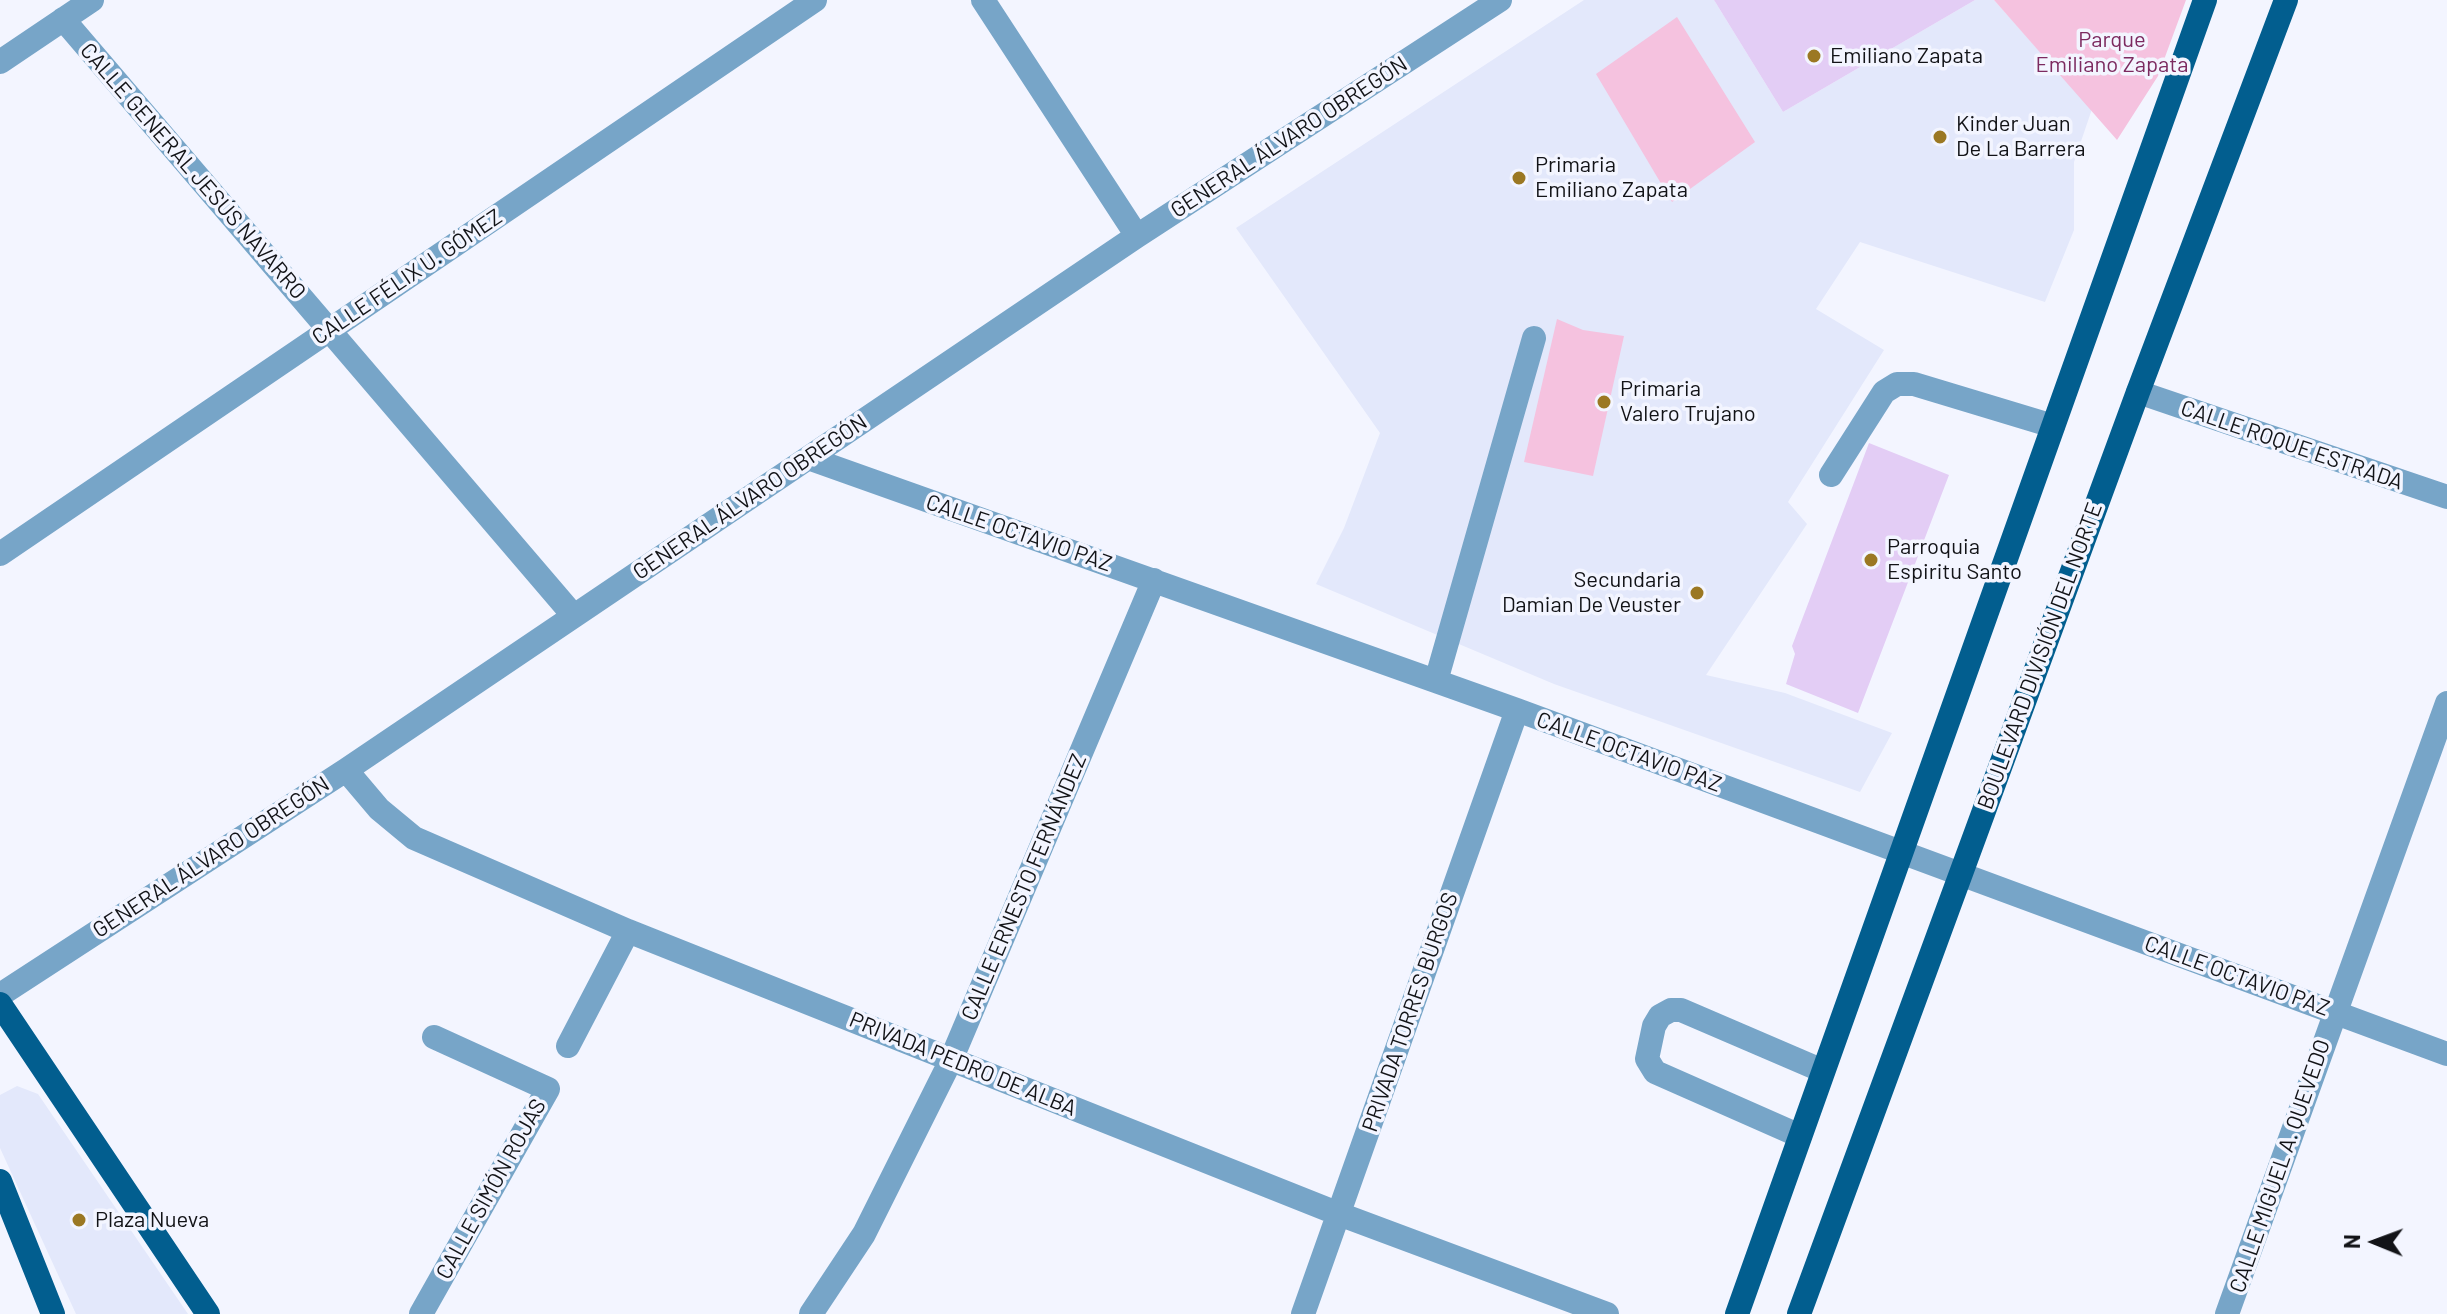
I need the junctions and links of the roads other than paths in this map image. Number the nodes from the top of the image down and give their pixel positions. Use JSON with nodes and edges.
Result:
{"nodes":[{"id":1,"x":92,"y":0,"type":"edge"},
{"id":2,"x":815,"y":0,"type":"edge"},
{"id":3,"x":983,"y":0,"type":"edge"},
{"id":4,"x":1500,"y":0,"type":"edge"},
{"id":5,"x":2205,"y":0,"type":"edge"},
{"id":6,"x":2286,"y":0,"type":"edge"},
{"id":7,"x":63,"y":19,"type":"junction"},
{"id":8,"x":0,"y":62,"type":"edge"},
{"id":9,"x":1137,"y":236,"type":"junction"},
{"id":10,"x":329,"y":330,"type":"junction"},
{"id":11,"x":1534,"y":338,"type":"dead end"},
{"id":12,"x":2138,"y":392,"type":"junction"},
{"id":13,"x":2053,"y":426,"type":"junction"},
{"id":14,"x":808,"y":458,"type":"junction"},
{"id":15,"x":1831,"y":475,"type":"dead end"},
{"id":16,"x":2447,"y":497,"type":"edge"},
{"id":17,"x":0,"y":554,"type":"edge"},
{"id":18,"x":1154,"y":580,"type":"junction"},
{"id":19,"x":573,"y":615,"type":"junction"},
{"id":20,"x":1436,"y":681,"type":"junction"},
{"id":21,"x":2447,"y":703,"type":"edge"},
{"id":22,"x":1517,"y":710,"type":"junction"},
{"id":23,"x":346,"y":770,"type":"junction"},
{"id":24,"x":1901,"y":853,"type":"junction"},
{"id":25,"x":1960,"y":875,"type":"junction"},
{"id":26,"x":628,"y":931,"type":"junction"},
{"id":27,"x":0,"y":995,"type":"edge"},
{"id":28,"x":0,"y":1004,"type":"edge"},
{"id":29,"x":2334,"y":1011,"type":"junction"},
{"id":30,"x":434,"y":1037,"type":"dead end"},
{"id":31,"x":568,"y":1046,"type":"dead end"},
{"id":32,"x":2447,"y":1054,"type":"edge"},
{"id":33,"x":951,"y":1060,"type":"junction"},
{"id":34,"x":1823,"y":1071,"type":"junction"},
{"id":35,"x":1800,"y":1136,"type":"junction"},
{"id":36,"x":0,"y":1181,"type":"edge"},
{"id":37,"x":1339,"y":1214,"type":"junction"},
{"id":38,"x":53,"y":1314,"type":"edge"},
{"id":39,"x":208,"y":1314,"type":"edge"},
{"id":40,"x":421,"y":1314,"type":"edge"},
{"id":41,"x":811,"y":1314,"type":"edge"},
{"id":42,"x":1303,"y":1314,"type":"edge"},
{"id":43,"x":1607,"y":1314,"type":"edge"},
{"id":44,"x":1737,"y":1314,"type":"edge"},
{"id":45,"x":1799,"y":1314,"type":"edge"},
{"id":46,"x":2227,"y":1314,"type":"edge"}],
"edges":[{"from":1,"to":7,"type":"street"},
{"from":2,"to":10,"type":"street","name":"CALLE FÉLIX U. GÓMEZ"},
{"from":3,"to":9,"type":"street"},
{"from":4,"to":9,"type":"street","name":"GENERAL ÁLVARO OBREGÓN"},
{"from":5,"to":13,"type":"main road"},
{"from":6,"to":12,"type":"main road","name":"BOULEVARD DIVISIÓN DEL NORTE"},
{"from":7,"to":8,"type":"street"},
{"from":7,"to":10,"type":"street","name":"CALLE GENERAL JESÚS NAVARRO"},
{"from":9,"to":14,"type":"street","name":"GENERAL ÁLVARO OBREGÓN"},
{"from":10,"to":17,"type":"street","name":"CALLE FÉLIX U. GÓMEZ"},
{"from":10,"to":19,"type":"street","name":"CALLE GENERAL JESÚS NAVARRO"},
{"from":11,"to":20,"type":"street"},
{"from":12,"to":16,"type":"street","name":"CALLE ROQUE ESTRADA"},
{"from":12,"to":25,"type":"main road","name":"BOULEVARD DIVISIÓN DEL NORTE"},
{"from":13,"to":15,"type":"street"},
{"from":13,"to":24,"type":"main road"},
{"from":14,"to":18,"type":"street","name":"CALLE OCTAVIO PAZ"},
{"from":14,"to":19,"type":"street","name":"GENERAL ÁLVARO OBREGÓN"},
{"from":18,"to":20,"type":"street","name":"CALLE OCTAVIO PAZ"},
{"from":18,"to":33,"type":"street","name":"CALLE ERNESTO FERNÁNDEZ"},
{"from":19,"to":23,"type":"street","name":"GENERAL ÁLVARO OBREGÓN"},
{"from":20,"to":22,"type":"street","name":"CALLE OCTAVIO PAZ"},
{"from":21,"to":29,"type":"street","name":"CALLE MIGUEL A. QUEVEDO"},
{"from":22,"to":24,"type":"street","name":"CALLE OCTAVIO PAZ"},
{"from":22,"to":37,"type":"street","name":"PRIVADA TORRES BURGOS"},
{"from":23,"to":26,"type":"street","name":"PRIVADA PEDRO DE ALBA"},
{"from":23,"to":27,"type":"street","name":"GENERAL ÁLVARO OBREGÓN"},
{"from":24,"to":25,"type":"street","name":"CALLE OCTAVIO PAZ"},
{"from":24,"to":34,"type":"main road"},
{"from":25,"to":29,"type":"street","name":"CALLE OCTAVIO PAZ"},
{"from":25,"to":45,"type":"main road","name":"BOULEVARD DIVISIÓN DEL NORTE"},
{"from":26,"to":31,"type":"street"},
{"from":26,"to":33,"type":"street","name":"PRIVADA PEDRO DE ALBA"},
{"from":28,"to":39,"type":"main road"},
{"from":29,"to":32,"type":"street","name":"CALLE OCTAVIO PAZ"},
{"from":29,"to":46,"type":"street","name":"CALLE MIGUEL A. QUEVEDO"},
{"from":30,"to":40,"type":"street","name":"CALLE SIMÓN ROJAS"},
{"from":33,"to":37,"type":"street","name":"PRIVADA PEDRO DE ALBA"},
{"from":33,"to":41,"type":"street","name":"CALLE ERNESTO FERNÁNDEZ"},
{"from":34,"to":35,"type":"main road"},
{"from":34,"to":35,"type":"street"},
{"from":35,"to":44,"type":"main road"},
{"from":36,"to":38,"type":"main road"},
{"from":37,"to":42,"type":"street","name":"PRIVADA TORRES BURGOS"},
{"from":37,"to":43,"type":"street","name":"PRIVADA PEDRO DE ALBA"}]}
